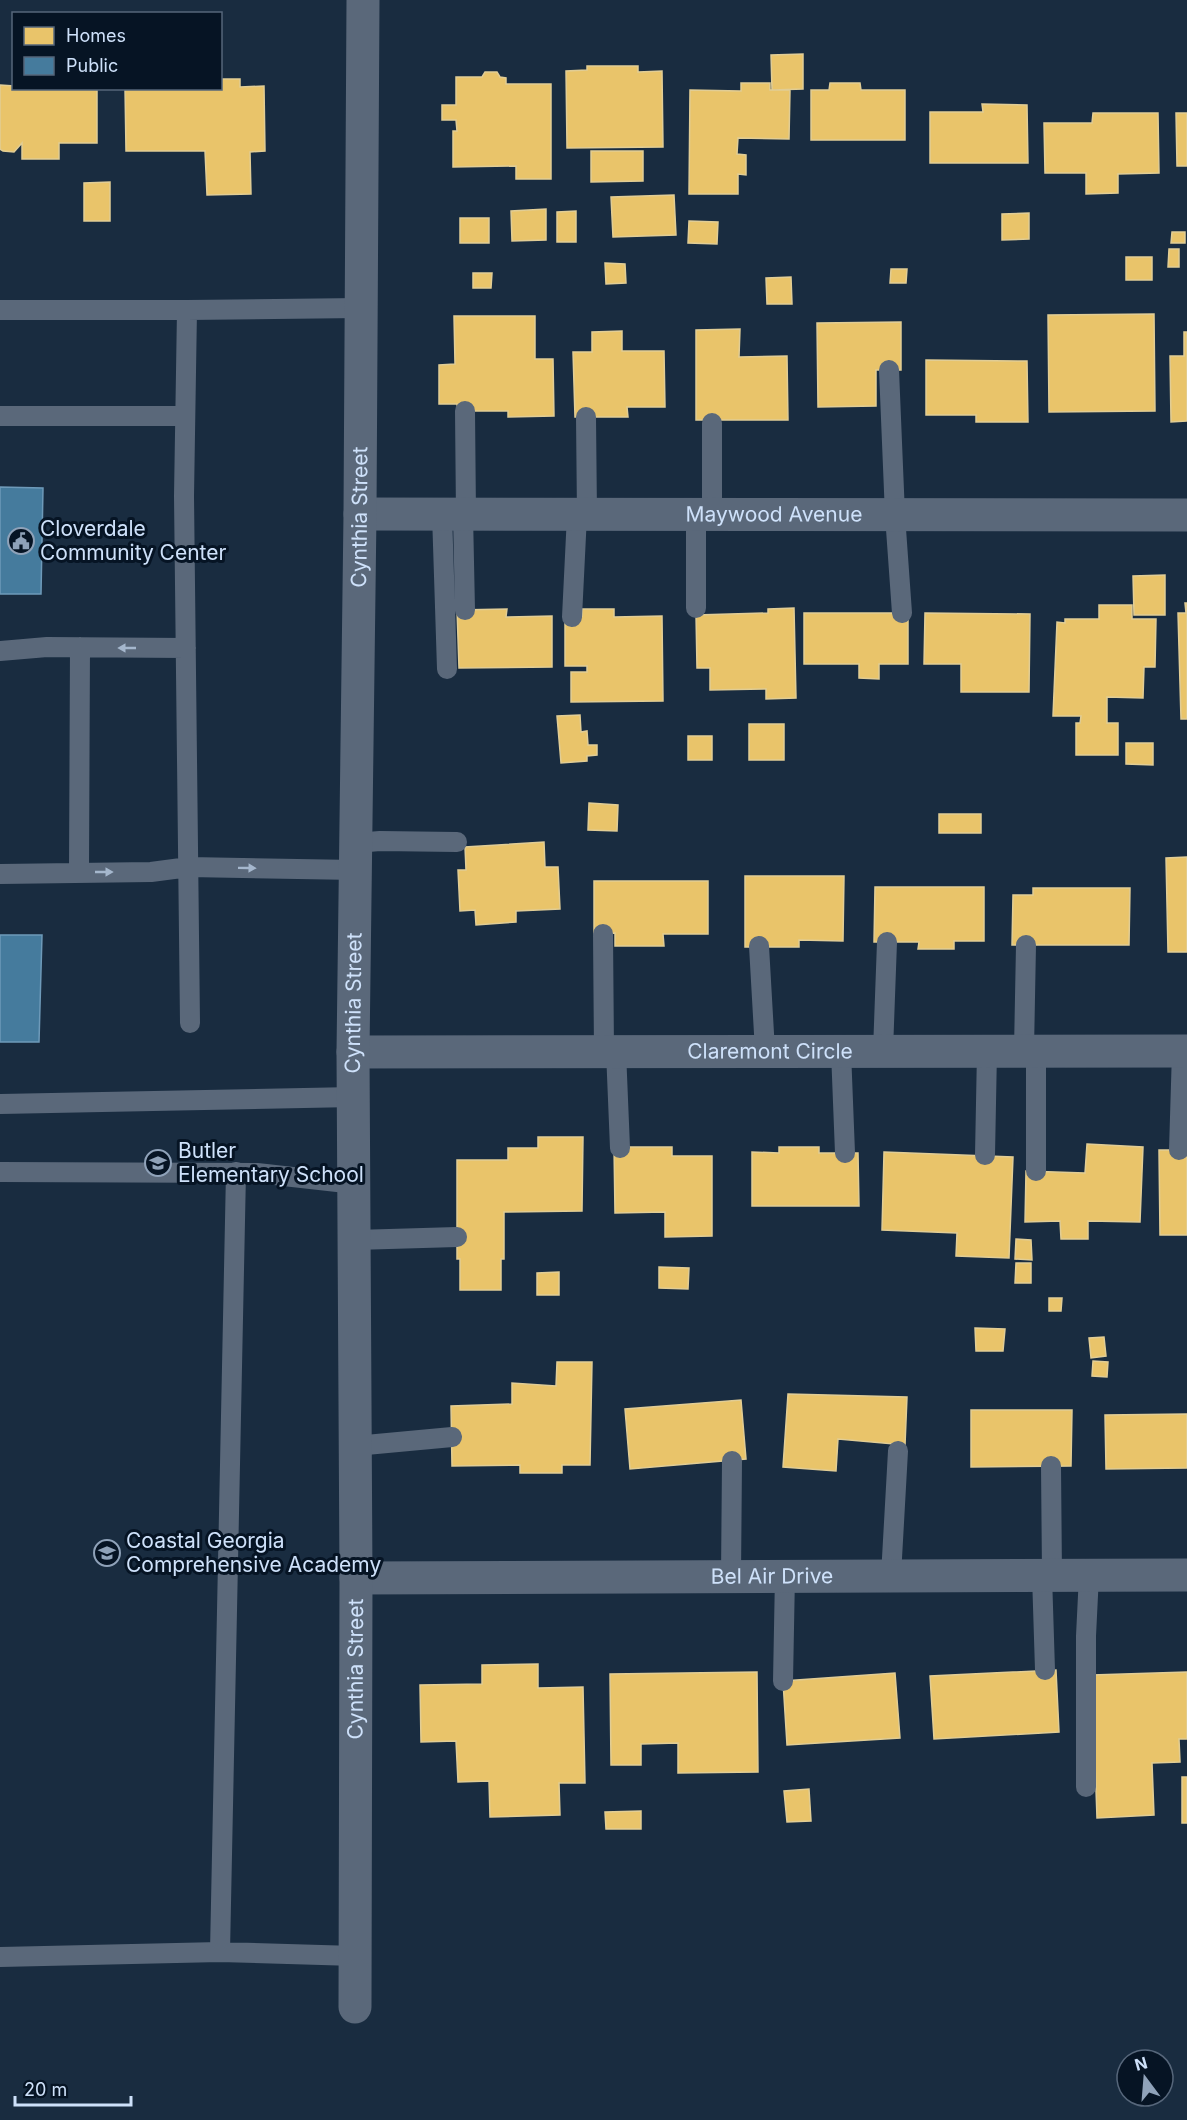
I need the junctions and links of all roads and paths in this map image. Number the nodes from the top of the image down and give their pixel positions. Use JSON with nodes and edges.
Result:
{"nodes":[{"id":1,"x":363,"y":0,"type":"edge"},
{"id":2,"x":360,"y":308,"type":"junction"},
{"id":3,"x":0,"y":310,"type":"edge"},
{"id":4,"x":187,"y":310,"type":"junction"},
{"id":5,"x":889,"y":370,"type":"dead end"},
{"id":6,"x":465,"y":411,"type":"dead end"},
{"id":7,"x":0,"y":416,"type":"edge"},
{"id":8,"x":185,"y":416,"type":"junction"},
{"id":9,"x":586,"y":417,"type":"dead end"},
{"id":10,"x":712,"y":423,"type":"dead end"},
{"id":11,"x":360,"y":514,"type":"junction"},
{"id":12,"x":457,"y":514,"type":"junction"},
{"id":13,"x":582,"y":515,"type":"junction"},
{"id":14,"x":704,"y":515,"type":"junction"},
{"id":15,"x":895,"y":515,"type":"junction"},
{"id":16,"x":1187,"y":515,"type":"edge"},
{"id":17,"x":696,"y":608,"type":"dead end"},
{"id":18,"x":465,"y":610,"type":"dead end"},
{"id":19,"x":902,"y":613,"type":"dead end"},
{"id":20,"x":572,"y":616,"type":"dead end"},
{"id":21,"x":80,"y":647,"type":"junction"},
{"id":22,"x":186,"y":648,"type":"junction"},
{"id":23,"x":0,"y":651,"type":"edge"},
{"id":24,"x":447,"y":669,"type":"dead end"},
{"id":25,"x":457,"y":843,"type":"dead end"},
{"id":26,"x":356,"y":857,"type":"junction"},
{"id":27,"x":189,"y":867,"type":"junction"},
{"id":28,"x":79,"y":872,"type":"junction"},
{"id":29,"x":0,"y":874,"type":"edge"},
{"id":30,"x":603,"y":933,"type":"dead end"},
{"id":31,"x":887,"y":942,"type":"dead end"},
{"id":32,"x":1026,"y":945,"type":"dead end"},
{"id":33,"x":759,"y":946,"type":"dead end"},
{"id":34,"x":190,"y":1023,"type":"dead end"},
{"id":35,"x":1030,"y":1050,"type":"junction"},
{"id":36,"x":610,"y":1051,"type":"junction"},
{"id":37,"x":765,"y":1051,"type":"junction"},
{"id":38,"x":841,"y":1051,"type":"junction"},
{"id":39,"x":883,"y":1051,"type":"junction"},
{"id":40,"x":987,"y":1051,"type":"junction"},
{"id":41,"x":1185,"y":1051,"type":"edge"},
{"id":42,"x":353,"y":1052,"type":"junction"},
{"id":43,"x":354,"y":1098,"type":"junction"},
{"id":44,"x":0,"y":1104,"type":"edge"},
{"id":45,"x":620,"y":1148,"type":"dead end"},
{"id":46,"x":1179,"y":1150,"type":"dead end"},
{"id":47,"x":845,"y":1153,"type":"dead end"},
{"id":48,"x":984,"y":1155,"type":"dead end"},
{"id":49,"x":1036,"y":1171,"type":"dead end"},
{"id":50,"x":0,"y":1172,"type":"edge"},
{"id":51,"x":236,"y":1172,"type":"junction"},
{"id":52,"x":355,"y":1184,"type":"junction"},
{"id":53,"x":457,"y":1237,"type":"dead end"},
{"id":54,"x":355,"y":1240,"type":"junction"},
{"id":55,"x":452,"y":1437,"type":"dead end"},
{"id":56,"x":356,"y":1446,"type":"junction"},
{"id":57,"x":898,"y":1451,"type":"dead end"},
{"id":58,"x":732,"y":1461,"type":"dead end"},
{"id":59,"x":1051,"y":1466,"type":"dead end"},
{"id":60,"x":785,"y":1575,"type":"junction"},
{"id":61,"x":1047,"y":1575,"type":"junction"},
{"id":62,"x":1089,"y":1575,"type":"junction"},
{"id":63,"x":1187,"y":1575,"type":"edge"},
{"id":64,"x":731,"y":1576,"type":"junction"},
{"id":65,"x":891,"y":1576,"type":"junction"},
{"id":66,"x":356,"y":1578,"type":"junction"},
{"id":67,"x":1046,"y":1670,"type":"dead end"},
{"id":68,"x":783,"y":1681,"type":"dead end"},
{"id":69,"x":1086,"y":1787,"type":"dead end"},
{"id":70,"x":220,"y":1952,"type":"junction"},
{"id":71,"x":355,"y":1956,"type":"junction"},
{"id":72,"x":0,"y":1957,"type":"edge"},
{"id":73,"x":354,"y":2007,"type":"dead end"}],
"edges":[{"from":1,"to":2,"type":"street","name":"Cynthia Street"},
{"from":2,"to":4,"type":"lane"},
{"from":2,"to":11,"type":"street","name":"Cynthia Street"},
{"from":3,"to":4,"type":"lane"},
{"from":4,"to":8,"type":"lane"},
{"from":5,"to":15,"type":"lane"},
{"from":6,"to":12,"type":"lane"},
{"from":7,"to":8,"type":"lane"},
{"from":8,"to":22,"type":"lane"},
{"from":9,"to":13,"type":"lane"},
{"from":10,"to":14,"type":"lane"},
{"from":11,"to":12,"type":"street","name":"Maywood Avenue"},
{"from":11,"to":26,"type":"street","name":"Cynthia Street"},
{"from":12,"to":13,"type":"street","name":"Maywood Avenue"},
{"from":12,"to":18,"type":"lane"},
{"from":12,"to":24,"type":"lane"},
{"from":13,"to":14,"type":"street","name":"Maywood Avenue"},
{"from":13,"to":20,"type":"lane"},
{"from":14,"to":15,"type":"street","name":"Maywood Avenue"},
{"from":14,"to":17,"type":"lane"},
{"from":15,"to":16,"type":"street","name":"Maywood Avenue"},
{"from":15,"to":19,"type":"lane"},
{"from":22,"to":21,"type":"lane","one_way":true},
{"from":21,"to":23,"type":"lane"},
{"from":21,"to":28,"type":"lane"},
{"from":22,"to":27,"type":"lane"},
{"from":25,"to":26,"type":"lane"},
{"from":27,"to":26,"type":"lane","one_way":true},
{"from":26,"to":42,"type":"street","name":"Cynthia Street"},
{"from":28,"to":27,"type":"lane","one_way":true},
{"from":27,"to":34,"type":"lane"},
{"from":28,"to":29,"type":"lane"},
{"from":30,"to":36,"type":"lane"},
{"from":31,"to":39,"type":"lane"},
{"from":32,"to":35,"type":"lane"},
{"from":33,"to":37,"type":"lane"},
{"from":35,"to":40,"type":"street","name":"Claremont Circle"},
{"from":35,"to":41,"type":"street","name":"Claremont Circle"},
{"from":35,"to":49,"type":"lane"},
{"from":36,"to":37,"type":"street","name":"Claremont Circle"},
{"from":36,"to":42,"type":"street","name":"Claremont Circle"},
{"from":36,"to":45,"type":"lane"},
{"from":37,"to":38,"type":"street","name":"Claremont Circle"},
{"from":38,"to":39,"type":"street","name":"Claremont Circle"},
{"from":38,"to":47,"type":"lane"},
{"from":39,"to":40,"type":"street","name":"Claremont Circle"},
{"from":40,"to":48,"type":"lane"},
{"from":41,"to":46,"type":"lane"},
{"from":42,"to":43,"type":"street","name":"Cynthia Street"},
{"from":43,"to":44,"type":"lane"},
{"from":43,"to":52,"type":"street","name":"Cynthia Street"},
{"from":50,"to":51,"type":"lane"},
{"from":51,"to":52,"type":"lane"},
{"from":51,"to":70,"type":"lane"},
{"from":52,"to":54,"type":"street","name":"Cynthia Street"},
{"from":53,"to":54,"type":"lane"},
{"from":54,"to":56,"type":"street","name":"Cynthia Street"},
{"from":55,"to":56,"type":"lane"},
{"from":56,"to":66,"type":"street","name":"Cynthia Street"},
{"from":57,"to":65,"type":"lane"},
{"from":58,"to":64,"type":"lane"},
{"from":59,"to":61,"type":"lane"},
{"from":60,"to":64,"type":"street","name":"Bel Air Drive"},
{"from":60,"to":65,"type":"street","name":"Bel Air Drive"},
{"from":60,"to":68,"type":"lane"},
{"from":61,"to":62,"type":"street","name":"Bel Air Drive"},
{"from":61,"to":65,"type":"street","name":"Bel Air Drive"},
{"from":61,"to":67,"type":"lane"},
{"from":62,"to":63,"type":"street","name":"Bel Air Drive"},
{"from":62,"to":69,"type":"lane"},
{"from":64,"to":66,"type":"street","name":"Bel Air Drive"},
{"from":66,"to":71,"type":"street","name":"Cynthia Street"},
{"from":70,"to":71,"type":"lane"},
{"from":70,"to":72,"type":"lane"},
{"from":71,"to":73,"type":"street","name":"Cynthia Street"}]}
